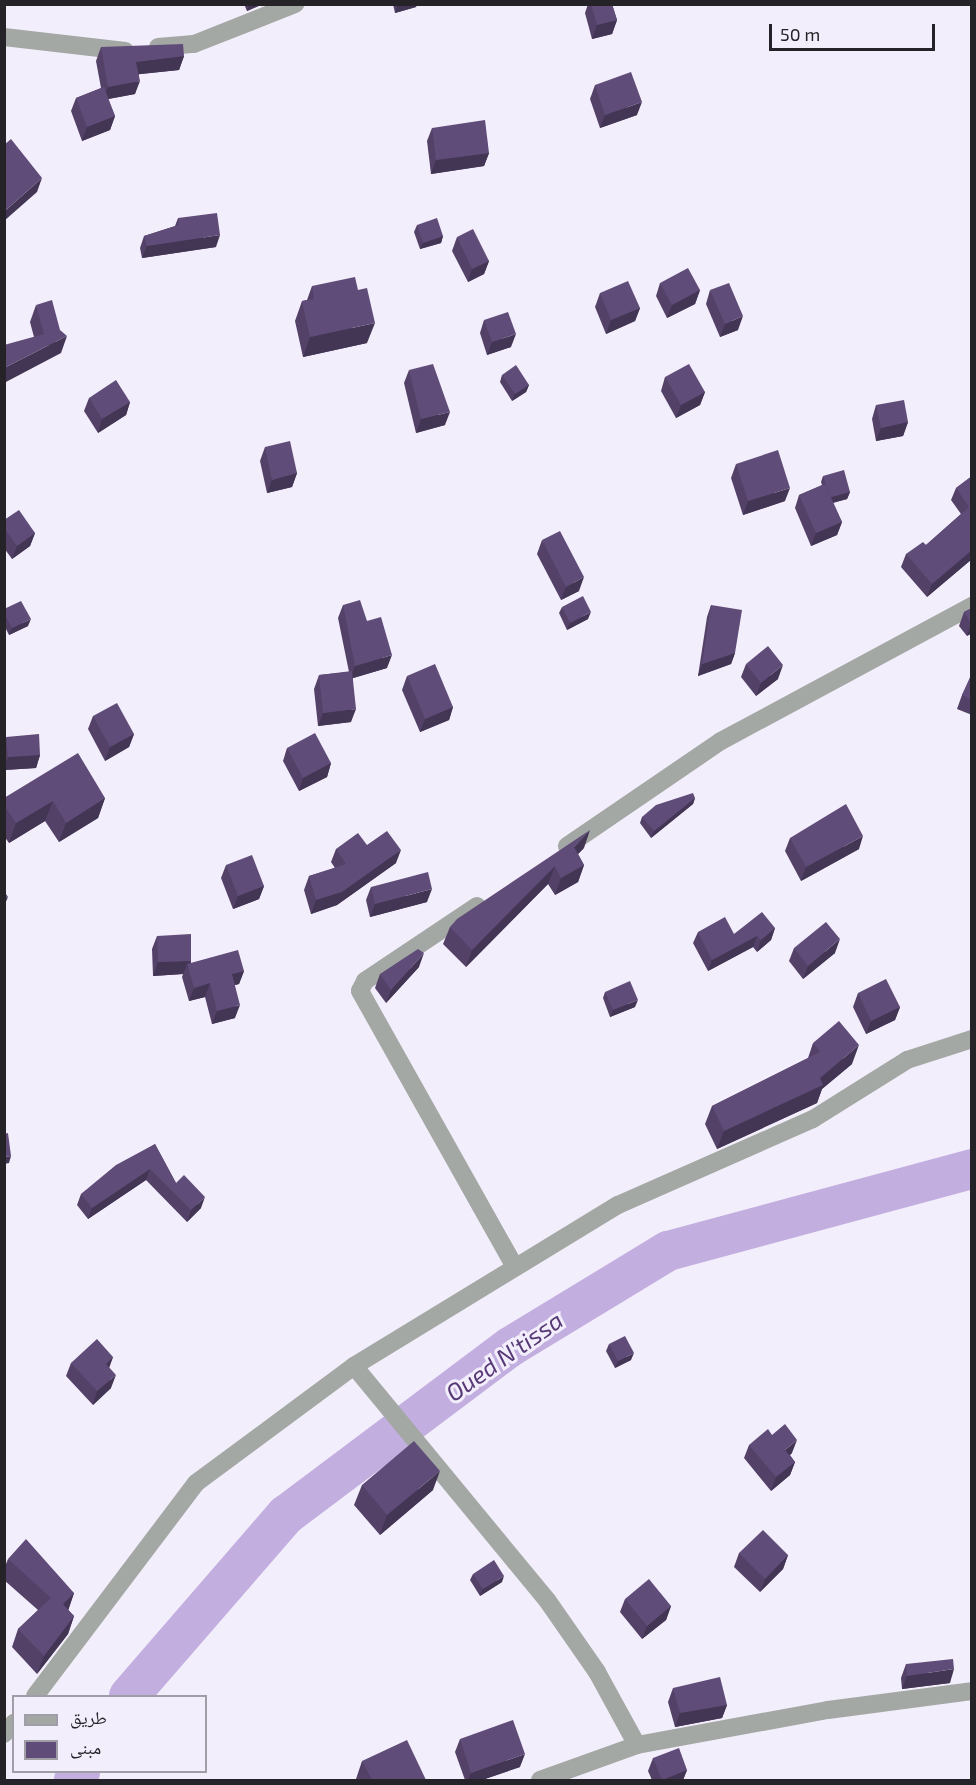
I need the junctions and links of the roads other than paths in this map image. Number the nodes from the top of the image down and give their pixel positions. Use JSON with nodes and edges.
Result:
{"nodes":[{"id":1,"x":295,"y":4,"type":"edge"},
{"id":2,"x":4,"y":37,"type":"edge"},
{"id":3,"x":972,"y":606,"type":"edge"},
{"id":4,"x":549,"y":858,"type":"edge"},
{"id":5,"x":491,"y":897,"type":"edge"},
{"id":6,"x":972,"y":1040,"type":"edge"},
{"id":7,"x":513,"y":1264,"type":"junction"},
{"id":8,"x":354,"y":1366,"type":"junction"},
{"id":9,"x":972,"y":1691,"type":"edge"},
{"id":10,"x":36,"y":1695,"type":"edge"},
{"id":11,"x":637,"y":1745,"type":"junction"},
{"id":12,"x":540,"y":1780,"type":"edge"}],
"edges":[{"from":1,"to":2,"type":"street"},
{"from":3,"to":4,"type":"street"},
{"from":5,"to":7,"type":"street"},
{"from":6,"to":7,"type":"street"},
{"from":7,"to":8,"type":"street"},
{"from":8,"to":10,"type":"street"},
{"from":8,"to":11,"type":"street"},
{"from":9,"to":11,"type":"street"},
{"from":11,"to":12,"type":"street"}]}
